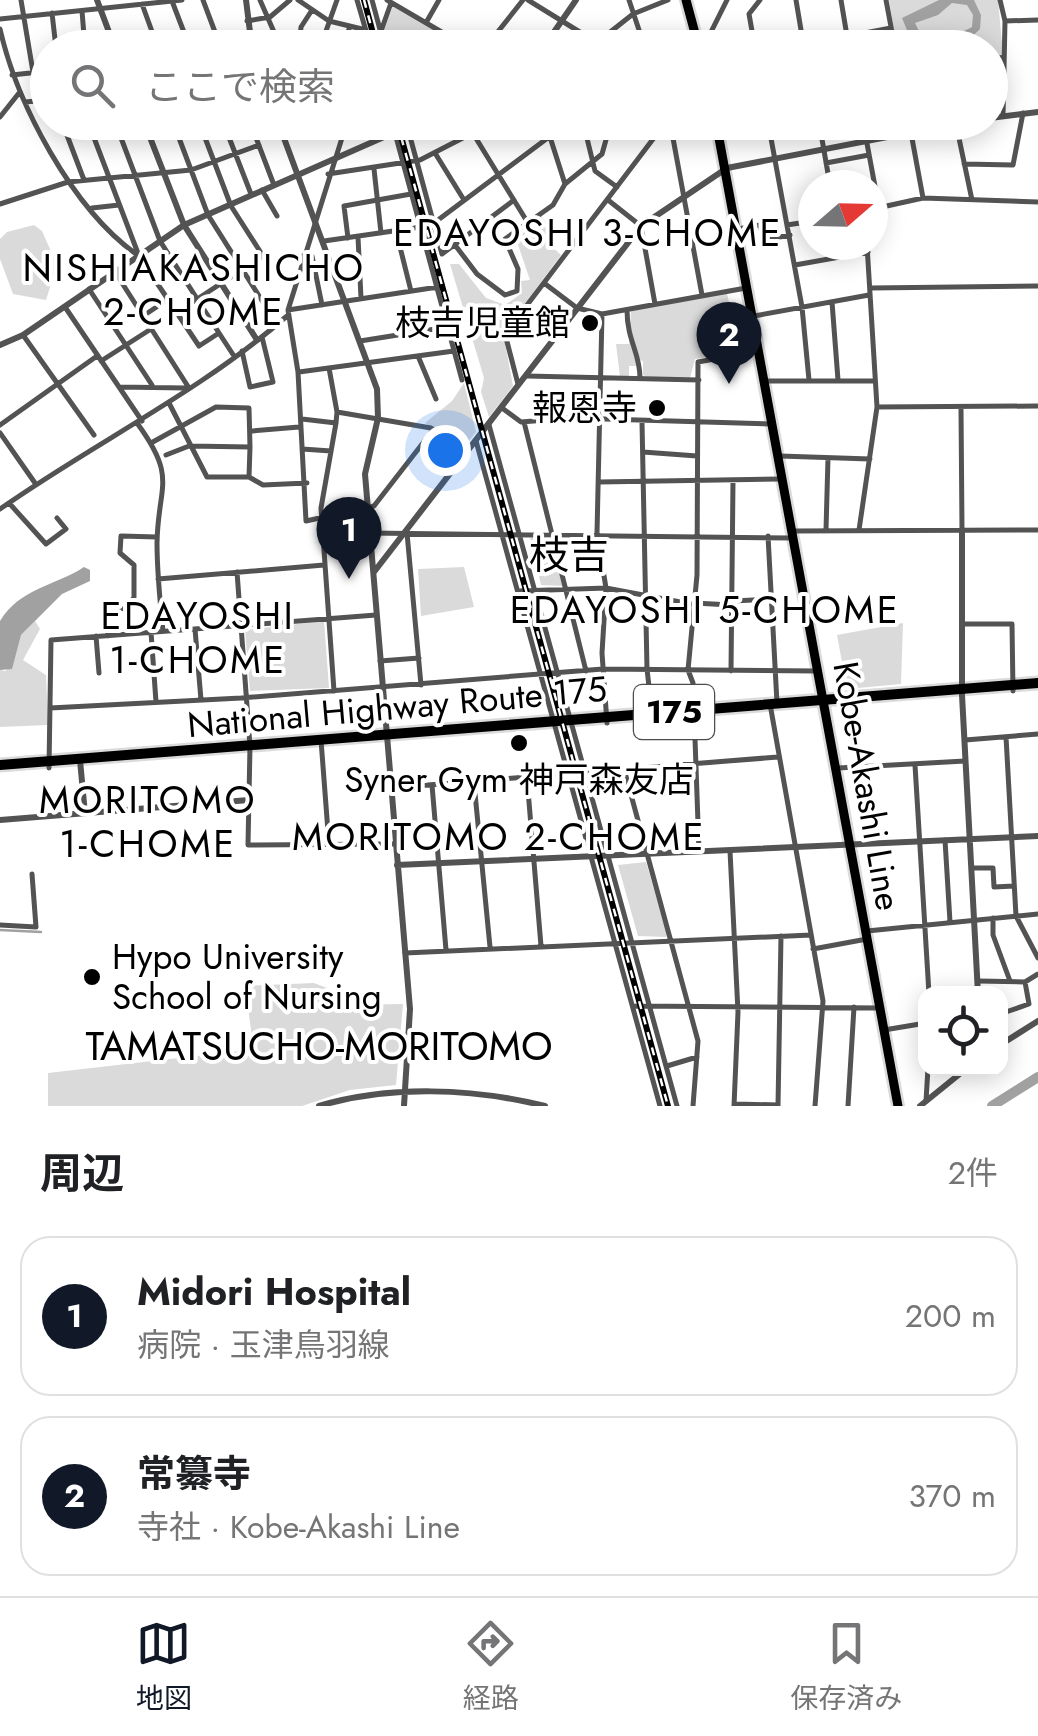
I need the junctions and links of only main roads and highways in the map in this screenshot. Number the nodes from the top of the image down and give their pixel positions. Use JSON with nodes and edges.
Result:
{"nodes":[{"id":1,"x":686,"y":0,"type":"edge"},
{"id":2,"x":693,"y":30,"type":"edge"},
{"id":3,"x":720,"y":140,"type":"edge"},
{"id":4,"x":1038,"y":686,"type":"edge"},
{"id":5,"x":824,"y":703,"type":"junction"},
{"id":6,"x":693,"y":714,"type":"junction"},
{"id":7,"x":606,"y":720,"type":"junction"},
{"id":8,"x":0,"y":768,"type":"edge"},
{"id":9,"x":898,"y":1106,"type":"edge"}],
"edges":[{"from":1,"to":2,"type":"main road"},
{"from":3,"to":5,"type":"main road","name":"Kobe-Akashi Line"},
{"from":4,"to":5,"type":"highway","name":"National Highway Route 175","number":"175"},
{"from":5,"to":6,"type":"highway","name":"National Highway Route 175","number":"175"},
{"from":5,"to":9,"type":"main road","name":"Kobe-Akashi Line"},
{"from":6,"to":7,"type":"highway","name":"National Highway Route 175","number":"175"},
{"from":6,"to":7,"type":"highway","name":"National Highway Route 175","number":"175"},
{"from":7,"to":8,"type":"highway","name":"National Highway Route 175","number":"175"}]}
